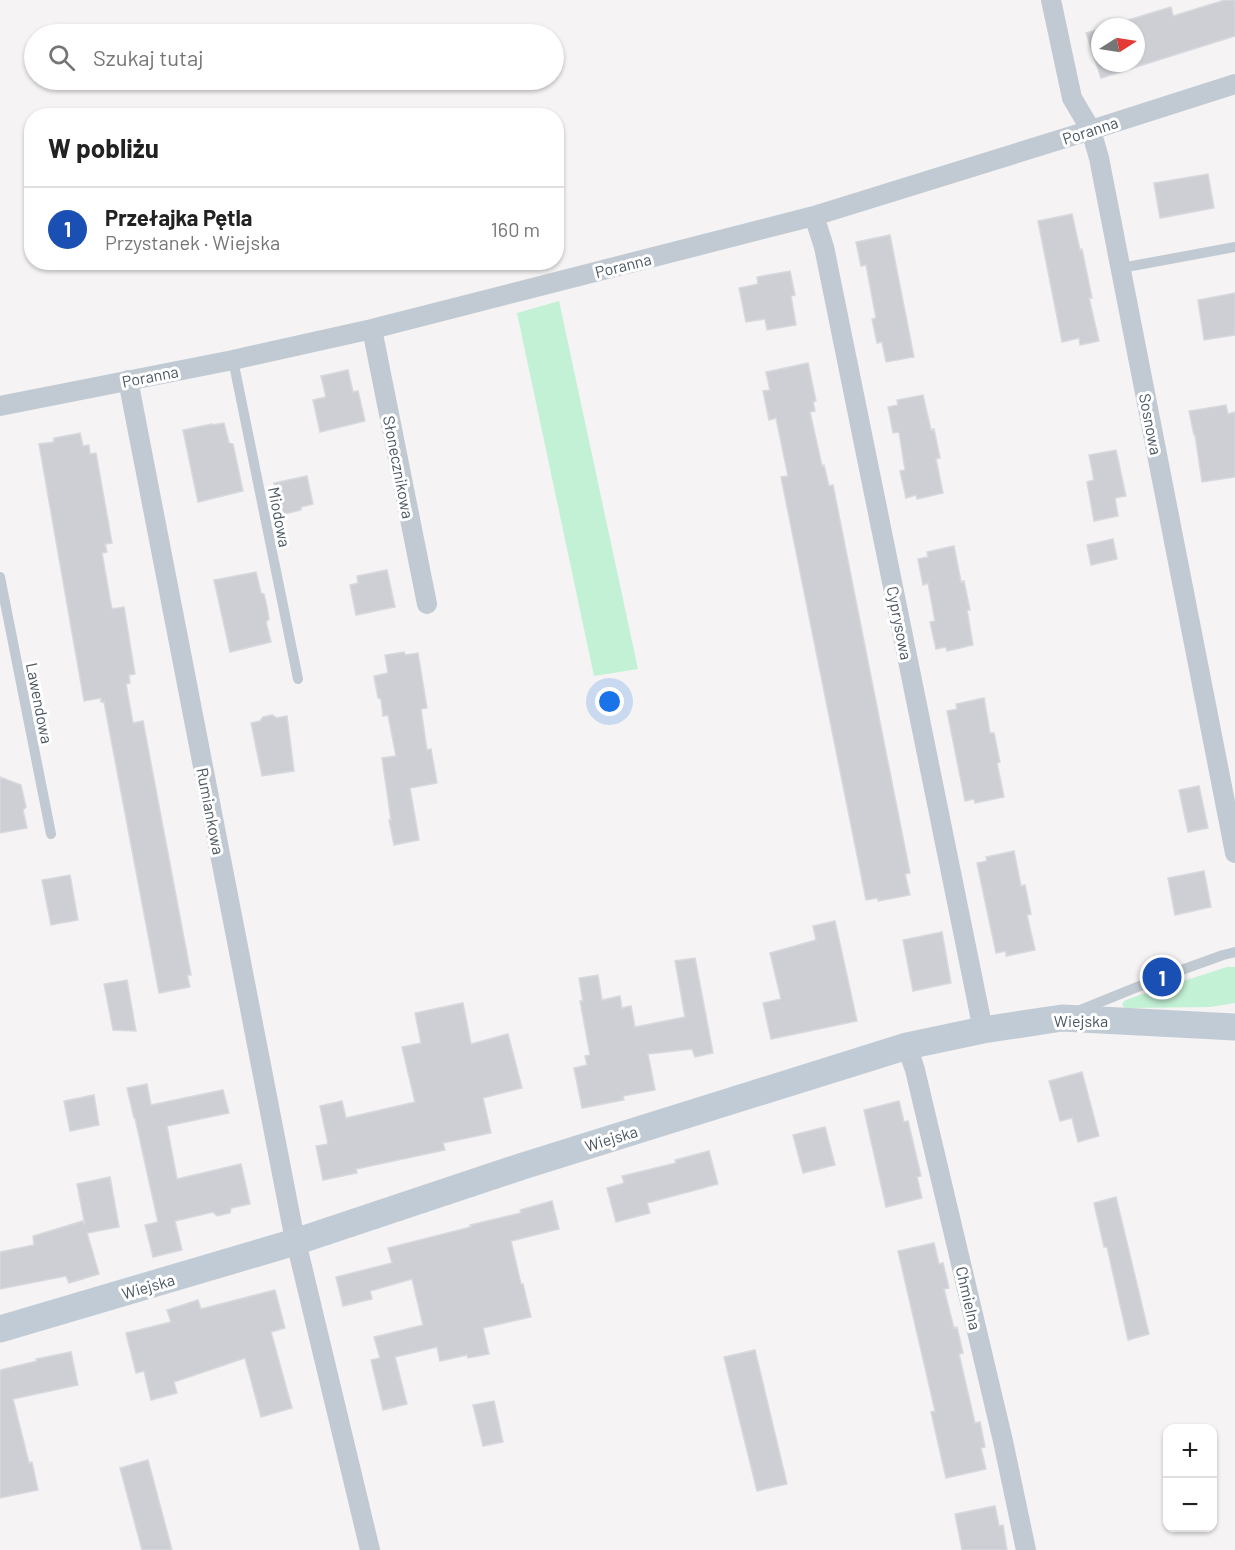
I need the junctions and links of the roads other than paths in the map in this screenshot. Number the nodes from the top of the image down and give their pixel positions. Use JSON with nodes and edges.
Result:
{"nodes":[{"id":1,"x":1051,"y":0,"type":"edge"},
{"id":2,"x":1235,"y":84,"type":"edge"},
{"id":3,"x":1091,"y":130,"type":"junction"},
{"id":4,"x":814,"y":216,"type":"junction"},
{"id":5,"x":1235,"y":247,"type":"edge"},
{"id":6,"x":1121,"y":268,"type":"junction"},
{"id":7,"x":372,"y":330,"type":"junction"},
{"id":8,"x":233,"y":360,"type":"junction"},
{"id":9,"x":128,"y":380,"type":"junction"},
{"id":10,"x":0,"y":406,"type":"edge"},
{"id":11,"x":0,"y":577,"type":"edge"},
{"id":12,"x":427,"y":604,"type":"dead end"},
{"id":13,"x":298,"y":679,"type":"dead end"},
{"id":14,"x":51,"y":834,"type":"dead end"},
{"id":15,"x":1235,"y":853,"type":"edge"},
{"id":16,"x":1235,"y":952,"type":"edge"},
{"id":17,"x":1062,"y":1018,"type":"junction"},
{"id":18,"x":1235,"y":1027,"type":"edge"},
{"id":19,"x":983,"y":1030,"type":"junction"},
{"id":20,"x":907,"y":1046,"type":"junction"},
{"id":21,"x":295,"y":1242,"type":"junction"},
{"id":22,"x":0,"y":1329,"type":"edge"},
{"id":23,"x":370,"y":1550,"type":"edge"},
{"id":24,"x":1026,"y":1550,"type":"edge"}],
"edges":[{"from":1,"to":3,"type":"street","name":"Sosnowa"},
{"from":2,"to":3,"type":"street","name":"Poranna"},
{"from":3,"to":4,"type":"street","name":"Poranna"},
{"from":3,"to":6,"type":"street","name":"Sosnowa"},
{"from":4,"to":7,"type":"street","name":"Poranna"},
{"from":4,"to":19,"type":"street","name":"Cyprysowa"},
{"from":5,"to":6,"type":"lane"},
{"from":6,"to":15,"type":"street","name":"Sosnowa"},
{"from":7,"to":8,"type":"street","name":"Poranna"},
{"from":7,"to":12,"type":"street","name":"Słonecznikowa"},
{"from":8,"to":9,"type":"street","name":"Poranna"},
{"from":8,"to":13,"type":"lane","name":"Miodowa"},
{"from":9,"to":10,"type":"street","name":"Poranna"},
{"from":9,"to":21,"type":"street","name":"Rumiankowa"},
{"from":11,"to":14,"type":"lane","name":"Lawendowa"},
{"from":16,"to":17,"type":"lane"},
{"from":17,"to":18,"type":"street","name":"Wiejska"},
{"from":17,"to":19,"type":"street","name":"Wiejska"},
{"from":19,"to":20,"type":"street","name":"Wiejska"},
{"from":20,"to":21,"type":"street","name":"Wiejska"},
{"from":20,"to":24,"type":"street","name":"Chmielna"},
{"from":21,"to":22,"type":"street","name":"Wiejska"},
{"from":21,"to":23,"type":"street","name":"Rumiankowa"}]}
